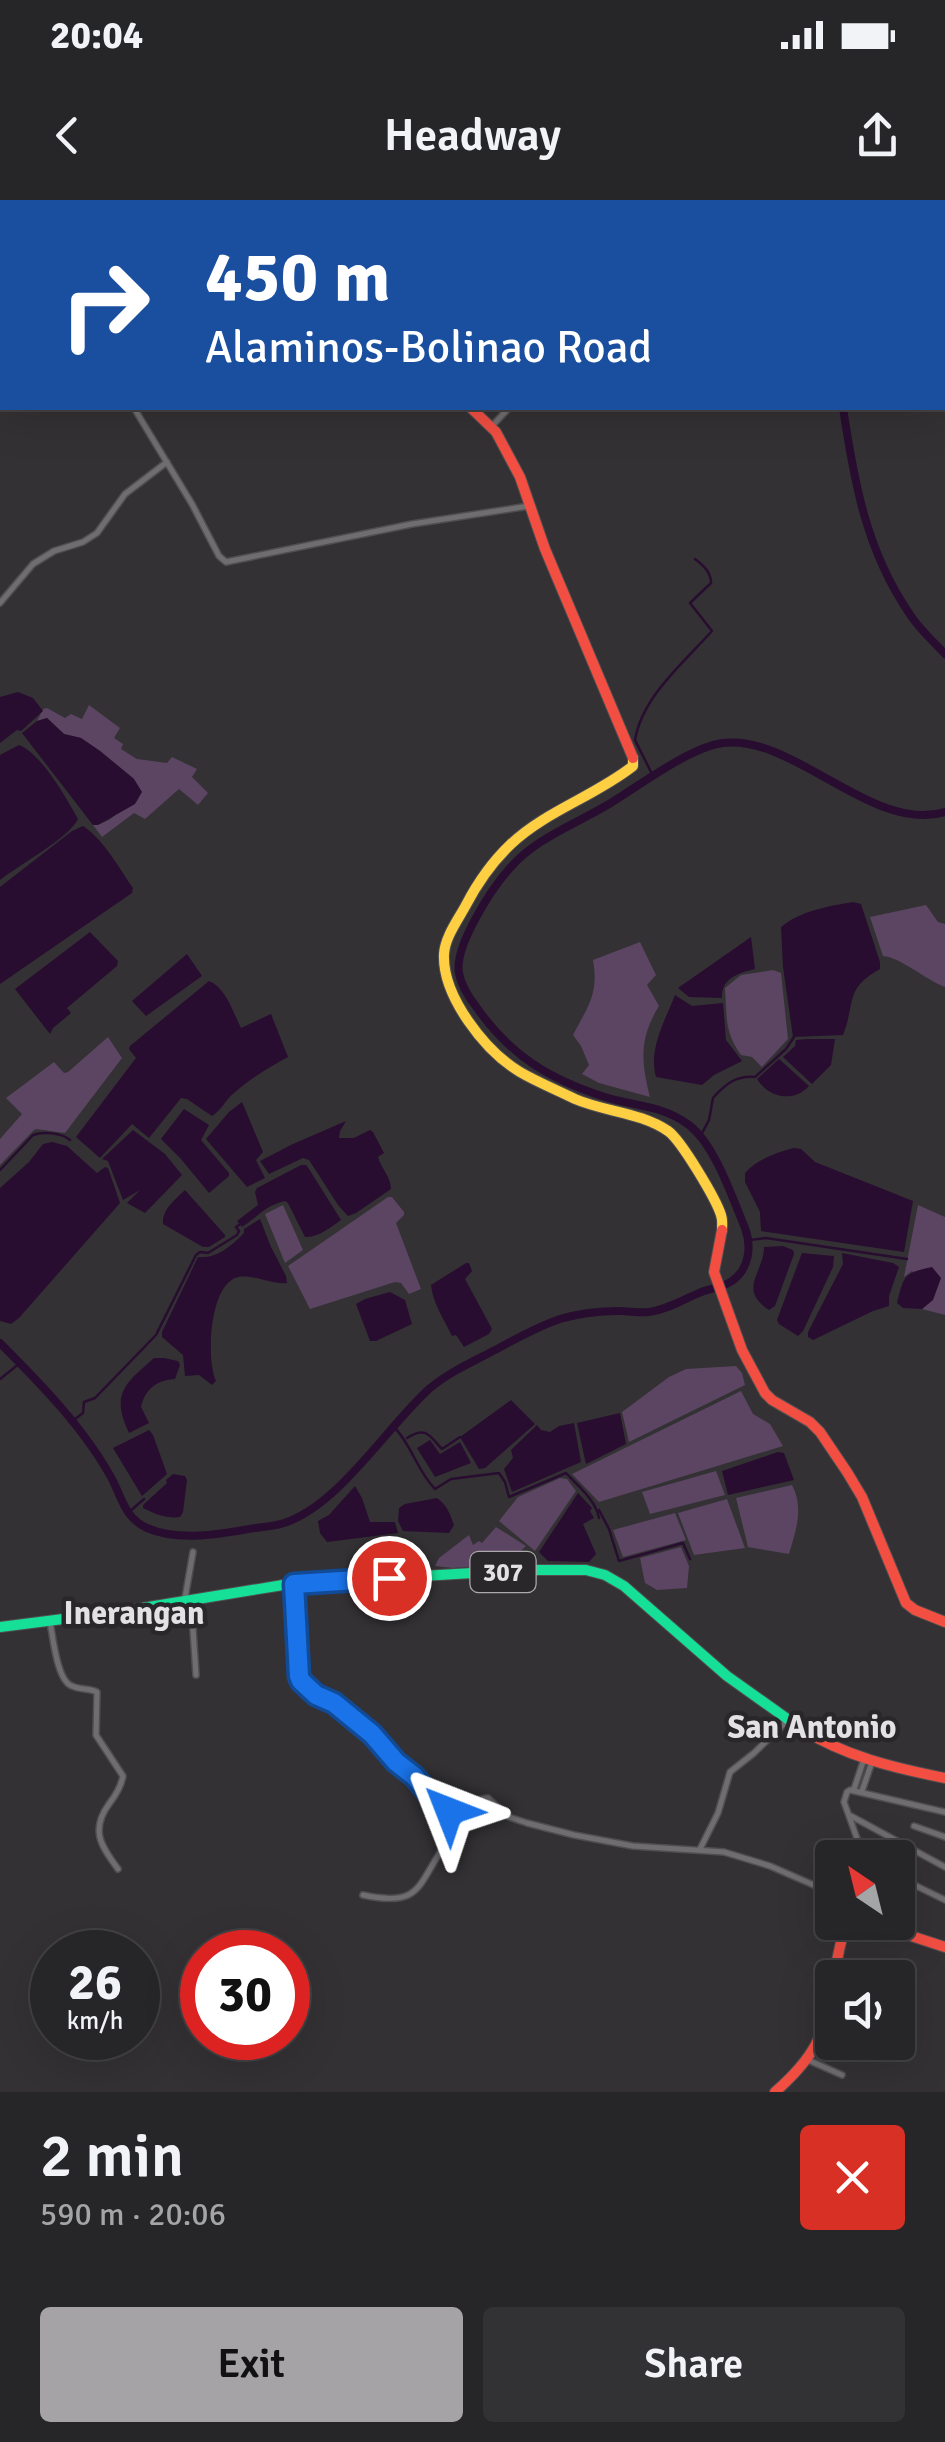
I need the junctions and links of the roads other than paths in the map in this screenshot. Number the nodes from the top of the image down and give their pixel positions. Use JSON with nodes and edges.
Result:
{"nodes":[{"id":1,"x":135,"y":410,"type":"edge"},
{"id":2,"x":472,"y":410,"type":"edge"},
{"id":3,"x":506,"y":410,"type":"edge"},
{"id":4,"x":491,"y":426,"type":"junction"},
{"id":5,"x":168,"y":462,"type":"junction"},
{"id":6,"x":529,"y":506,"type":"junction"},
{"id":7,"x":0,"y":603,"type":"edge"},
{"id":8,"x":193,"y":1552,"type":"dead end"},
{"id":9,"x":294,"y":1584,"type":"junction"},
{"id":10,"x":187,"y":1600,"type":"junction"},
{"id":11,"x":50,"y":1622,"type":"junction"},
{"id":12,"x":945,"y":1622,"type":"edge"},
{"id":13,"x":0,"y":1628,"type":"edge"},
{"id":14,"x":196,"y":1675,"type":"dead end"},
{"id":15,"x":788,"y":1720,"type":"junction"},
{"id":16,"x":868,"y":1760,"type":"junction"},
{"id":17,"x":945,"y":1778,"type":"edge"},
{"id":18,"x":854,"y":1789,"type":"junction"},
{"id":19,"x":862,"y":1792,"type":"junction"},
{"id":20,"x":444,"y":1811,"type":"junction"},
{"id":21,"x":945,"y":1812,"type":"edge"},
{"id":22,"x":851,"y":1816,"type":"junction"},
{"id":23,"x":914,"y":1826,"type":"dead end"},
{"id":24,"x":945,"y":1837,"type":"edge"},
{"id":25,"x":858,"y":1840,"type":"edge"},
{"id":26,"x":700,"y":1849,"type":"junction"},
{"id":27,"x":945,"y":1866,"type":"edge"},
{"id":28,"x":118,"y":1869,"type":"dead end"},
{"id":29,"x":915,"y":1885,"type":"edge"},
{"id":30,"x":815,"y":1886,"type":"edge"},
{"id":31,"x":362,"y":1894,"type":"dead end"},
{"id":32,"x":945,"y":1900,"type":"edge"},
{"id":33,"x":915,"y":1938,"type":"edge"},
{"id":34,"x":840,"y":1940,"type":"edge"},
{"id":35,"x":945,"y":1948,"type":"edge"},
{"id":36,"x":806,"y":2059,"type":"junction"},
{"id":37,"x":842,"y":2075,"type":"dead end"},
{"id":38,"x":776,"y":2092,"type":"edge"}],
"edges":[{"from":1,"to":5,"type":"street"},
{"from":2,"to":4,"type":"street"},
{"from":3,"to":4,"type":"street"},
{"from":4,"to":6,"type":"street"},
{"from":5,"to":6,"type":"street"},
{"from":5,"to":7,"type":"street"},
{"from":6,"to":12,"type":"street"},
{"from":8,"to":10,"type":"street"},
{"from":9,"to":10,"type":"street","number":"307"},
{"from":9,"to":15,"type":"street","number":"307"},
{"from":9,"to":20,"type":"street"},
{"from":10,"to":11,"type":"street","number":"307"},
{"from":10,"to":14,"type":"street"},
{"from":11,"to":13,"type":"street","number":"307"},
{"from":11,"to":28,"type":"street"},
{"from":15,"to":16,"type":"street","number":"307"},
{"from":15,"to":26,"type":"street"},
{"from":16,"to":17,"type":"street","number":"307"},
{"from":16,"to":18,"type":"street"},
{"from":16,"to":19,"type":"street"},
{"from":18,"to":19,"type":"street"},
{"from":18,"to":22,"type":"street"},
{"from":19,"to":21,"type":"street"},
{"from":20,"to":26,"type":"street"},
{"from":20,"to":31,"type":"street"},
{"from":22,"to":25,"type":"street"},
{"from":22,"to":27,"type":"street"},
{"from":23,"to":24,"type":"street"},
{"from":26,"to":30,"type":"street"},
{"from":29,"to":32,"type":"street"},
{"from":33,"to":35,"type":"street"},
{"from":34,"to":36,"type":"street"},
{"from":36,"to":37,"type":"street"},
{"from":36,"to":38,"type":"street"}]}
